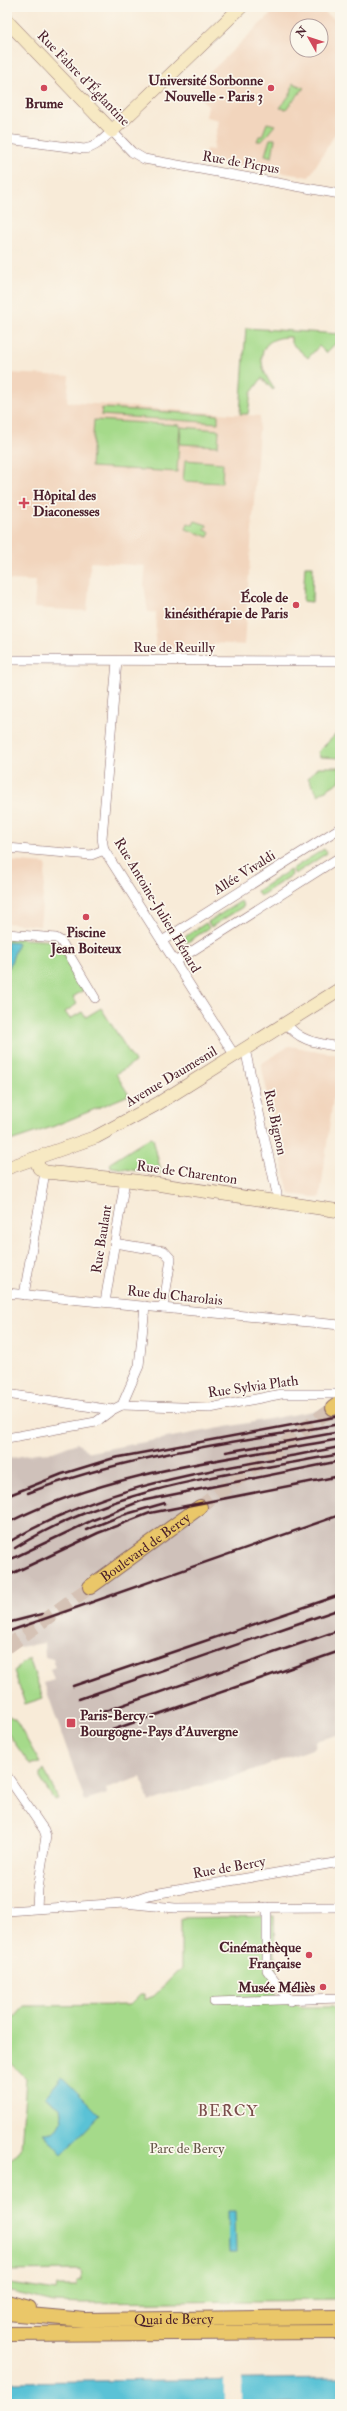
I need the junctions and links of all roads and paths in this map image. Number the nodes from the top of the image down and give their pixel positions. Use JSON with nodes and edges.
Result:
{"nodes":[{"id":1,"x":241,"y":7,"type":"edge"},
{"id":2,"x":7,"y":21,"type":"edge"},
{"id":3,"x":112,"y":131,"type":"junction"},
{"id":4,"x":7,"y":139,"type":"edge"},
{"id":5,"x":138,"y":157,"type":"joint"},
{"id":6,"x":340,"y":194,"type":"edge"},
{"id":7,"x":7,"y":660,"type":"edge"},
{"id":8,"x":117,"y":661,"type":"junction"},
{"id":9,"x":340,"y":661,"type":"edge"},
{"id":10,"x":340,"y":828,"type":"edge"},
{"id":11,"x":7,"y":848,"type":"edge"},
{"id":12,"x":104,"y":850,"type":"junction"},
{"id":13,"x":340,"y":857,"type":"edge"},
{"id":14,"x":7,"y":934,"type":"edge"},
{"id":15,"x":162,"y":941,"type":"junction"},
{"id":16,"x":175,"y":962,"type":"junction"},
{"id":17,"x":340,"y":989,"type":"edge"},
{"id":18,"x":95,"y":998,"type":"dead end"},
{"id":19,"x":286,"y":1023,"type":"junction"},
{"id":20,"x":340,"y":1047,"type":"edge"},
{"id":21,"x":240,"y":1053,"type":"junction"},
{"id":22,"x":36,"y":1159,"type":"junction"},
{"id":23,"x":7,"y":1168,"type":"edge"},
{"id":24,"x":45,"y":1172,"type":"junction"},
{"id":25,"x":125,"y":1180,"type":"junction"},
{"id":26,"x":276,"y":1201,"type":"junction"},
{"id":27,"x":340,"y":1211,"type":"edge"},
{"id":28,"x":114,"y":1243,"type":"junction"},
{"id":29,"x":7,"y":1293,"type":"edge"},
{"id":30,"x":24,"y":1295,"type":"junction"},
{"id":31,"x":105,"y":1302,"type":"junction"},
{"id":32,"x":145,"y":1306,"type":"junction"},
{"id":33,"x":163,"y":1308,"type":"junction"},
{"id":34,"x":340,"y":1324,"type":"edge"},
{"id":35,"x":7,"y":1394,"type":"edge"},
{"id":36,"x":340,"y":1394,"type":"edge"},
{"id":37,"x":122,"y":1405,"type":"junction"},
{"id":38,"x":112,"y":1410,"type":"junction"},
{"id":39,"x":7,"y":1438,"type":"edge"},
{"id":40,"x":200,"y":1507,"type":"tunnel mouth"},
{"id":41,"x":90,"y":1587,"type":"tunnel mouth"},
{"id":42,"x":7,"y":1776,"type":"edge"},
{"id":43,"x":340,"y":1862,"type":"edge"},
{"id":44,"x":124,"y":1903,"type":"junction"},
{"id":45,"x":267,"y":1907,"type":"junction"},
{"id":46,"x":340,"y":1907,"type":"edge"},
{"id":47,"x":37,"y":1908,"type":"junction"},
{"id":48,"x":7,"y":1911,"type":"edge"},
{"id":49,"x":340,"y":1998,"type":"edge"},
{"id":50,"x":290,"y":2001,"type":"junction"},
{"id":51,"x":214,"y":2002,"type":"dead end"},
{"id":52,"x":7,"y":2302,"type":"edge"},
{"id":53,"x":7,"y":2313,"type":"edge"},
{"id":54,"x":340,"y":2317,"type":"edge"},
{"id":55,"x":64,"y":2318,"type":"junction"},
{"id":56,"x":340,"y":2332,"type":"edge"},
{"id":57,"x":7,"y":2334,"type":"edge"}],
"edges":[{"from":1,"to":3,"type":"street"},
{"from":2,"to":3,"type":"street","name":"Rue Fabre d'Églantine"},
{"from":3,"to":4,"type":"street"},
{"from":3,"to":5,"type":"street","name":"Rue Fabre d'Églantine"},
{"from":5,"to":6,"type":"street","name":"Rue de Picpus"},
{"from":7,"to":8,"type":"street","name":"Rue de Reuilly"},
{"from":8,"to":9,"type":"street","name":"Rue de Reuilly"},
{"from":8,"to":12,"type":"street","name":"Rue Antoine-Julien Hénard"},
{"from":10,"to":15,"type":"street","name":"Allée Vivaldi"},
{"from":11,"to":12,"type":"street"},
{"from":12,"to":15,"type":"street","name":"Rue Antoine-Julien Hénard"},
{"from":13,"to":16,"type":"street"},
{"from":14,"to":18,"type":"street"},
{"from":15,"to":16,"type":"street","name":"Rue Antoine-Julien Hénard"},
{"from":16,"to":21,"type":"street","name":"Rue Antoine-Julien Hénard"},
{"from":17,"to":19,"type":"street","name":"Avenue Daumesnil"},
{"from":19,"to":20,"type":"street"},
{"from":19,"to":21,"type":"street","name":"Avenue Daumesnil"},
{"from":21,"to":22,"type":"street","name":"Avenue Daumesnil"},
{"from":21,"to":26,"type":"street","name":"Rue Bignon"},
{"from":22,"to":23,"type":"street","name":"Avenue Daumesnil"},
{"from":22,"to":24,"type":"street"},
{"from":24,"to":25,"type":"street","name":"Rue de Charenton"},
{"from":24,"to":30,"type":"street"},
{"from":25,"to":26,"type":"street","name":"Rue de Charenton"},
{"from":25,"to":28,"type":"street","name":"Rue Baulant"},
{"from":26,"to":27,"type":"street","name":"Rue de Charenton"},
{"from":28,"to":31,"type":"street","name":"Rue Baulant"},
{"from":28,"to":33,"type":"street"},
{"from":29,"to":30,"type":"street","name":"Rue du Charolais"},
{"from":30,"to":31,"type":"street","name":"Rue du Charolais"},
{"from":31,"to":32,"type":"street","name":"Rue du Charolais"},
{"from":32,"to":33,"type":"street","name":"Rue du Charolais"},
{"from":32,"to":37,"type":"street"},
{"from":33,"to":34,"type":"street","name":"Rue du Charolais"},
{"from":35,"to":38,"type":"street"},
{"from":36,"to":37,"type":"street","name":"Rue Sylvia Plath"},
{"from":37,"to":38,"type":"street"},
{"from":38,"to":39,"type":"street"},
{"from":40,"to":41,"type":"main road","name":"Boulevard de Bercy"},
{"from":42,"to":47,"type":"street"},
{"from":43,"to":44,"type":"street","name":"Rue de Bercy"},
{"from":44,"to":45,"type":"street","name":"Rue de Bercy"},
{"from":44,"to":47,"type":"street","name":"Rue de Bercy"},
{"from":45,"to":46,"type":"street","name":"Rue de Bercy"},
{"from":45,"to":50,"type":"street"},
{"from":47,"to":48,"type":"street","name":"Rue de Bercy"},
{"from":49,"to":50,"type":"street"},
{"from":50,"to":51,"type":"street"},
{"from":52,"to":55,"type":"main road"},
{"from":53,"to":55,"type":"main road","name":"Quai de Bercy"},
{"from":54,"to":55,"type":"main road","name":"Quai de Bercy"},
{"from":56,"to":57,"type":"main road","name":"Quai de Bercy"}]}
